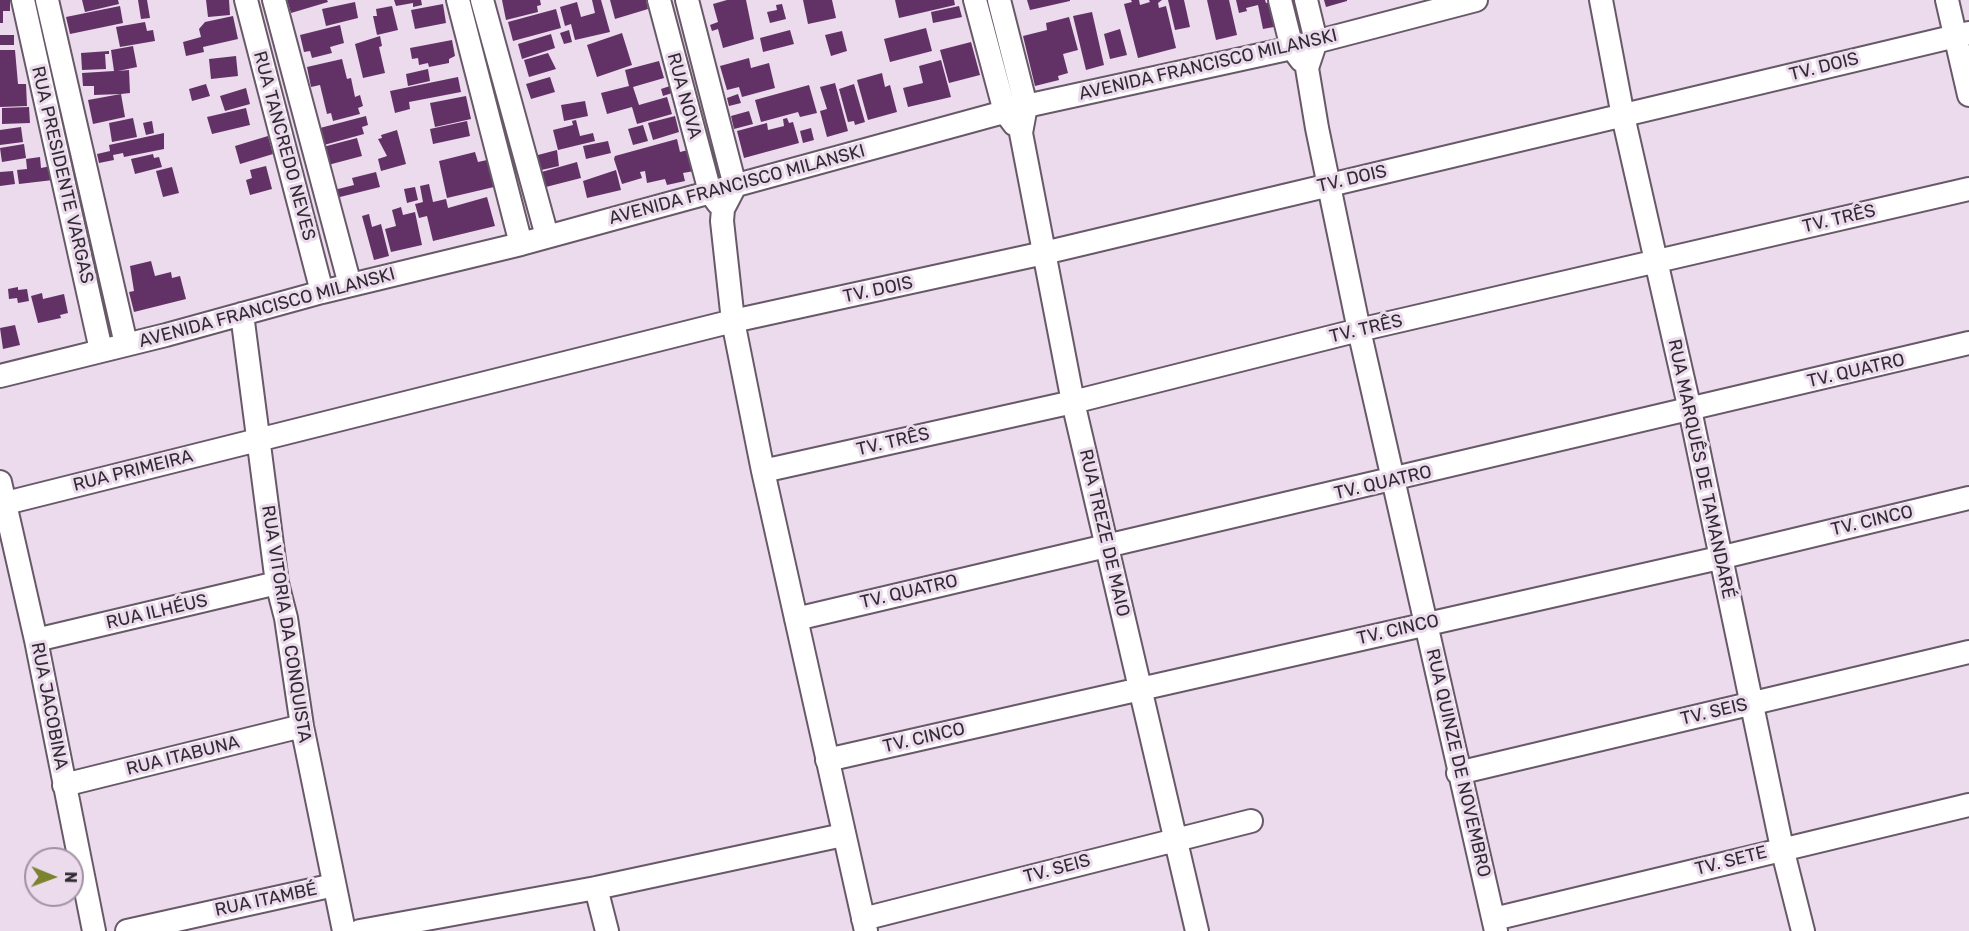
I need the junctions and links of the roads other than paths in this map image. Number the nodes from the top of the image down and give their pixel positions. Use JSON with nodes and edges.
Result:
{"nodes":[{"id":1,"x":23,"y":0,"type":"edge"},
{"id":2,"x":47,"y":0,"type":"edge"},
{"id":3,"x":246,"y":0,"type":"edge"},
{"id":4,"x":274,"y":0,"type":"edge"},
{"id":5,"x":458,"y":0,"type":"edge"},
{"id":6,"x":482,"y":0,"type":"edge"},
{"id":7,"x":659,"y":0,"type":"edge"},
{"id":8,"x":687,"y":0,"type":"edge"},
{"id":9,"x":975,"y":0,"type":"edge"},
{"id":10,"x":999,"y":0,"type":"edge"},
{"id":11,"x":1280,"y":0,"type":"edge"},
{"id":12,"x":1306,"y":0,"type":"edge"},
{"id":13,"x":1476,"y":0,"type":"edge"},
{"id":14,"x":1947,"y":0,"type":"edge"},
{"id":15,"x":1603,"y":2,"type":"edge"},
{"id":16,"x":1962,"y":34,"type":"edge"},
{"id":17,"x":1316,"y":41,"type":"junction"},
{"id":18,"x":1292,"y":48,"type":"junction"},
{"id":19,"x":1307,"y":68,"type":"junction"},
{"id":20,"x":1969,"y":95,"type":"edge"},
{"id":21,"x":1015,"y":109,"type":"junction"},
{"id":22,"x":1623,"y":116,"type":"junction"},
{"id":23,"x":1329,"y":185,"type":"junction"},
{"id":24,"x":735,"y":186,"type":"junction"},
{"id":25,"x":1969,"y":189,"type":"edge"},
{"id":26,"x":716,"y":201,"type":"junction"},
{"id":27,"x":547,"y":236,"type":"junction"},
{"id":28,"x":521,"y":244,"type":"junction"},
{"id":29,"x":1044,"y":253,"type":"junction"},
{"id":30,"x":1655,"y":261,"type":"junction"},
{"id":31,"x":350,"y":285,"type":"junction"},
{"id":32,"x":322,"y":292,"type":"junction"},
{"id":33,"x":242,"y":314,"type":"junction"},
{"id":34,"x":733,"y":321,"type":"junction"},
{"id":35,"x":1359,"y":330,"type":"junction"},
{"id":36,"x":1969,"y":343,"type":"edge"},
{"id":37,"x":126,"y":344,"type":"junction"},
{"id":38,"x":101,"y":350,"type":"junction"},
{"id":39,"x":0,"y":376,"type":"edge"},
{"id":40,"x":1072,"y":402,"type":"junction"},
{"id":41,"x":1690,"y":410,"type":"junction"},
{"id":42,"x":258,"y":438,"type":"junction"},
{"id":43,"x":763,"y":471,"type":"junction"},
{"id":44,"x":1393,"y":481,"type":"junction"},
{"id":45,"x":0,"y":482,"type":"edge"},
{"id":46,"x":1969,"y":498,"type":"edge"},
{"id":47,"x":6,"y":503,"type":"junction"},
{"id":48,"x":1108,"y":545,"type":"junction"},
{"id":49,"x":1719,"y":558,"type":"junction"},
{"id":50,"x":277,"y":584,"type":"junction"},
{"id":51,"x":796,"y":619,"type":"junction"},
{"id":52,"x":1425,"y":624,"type":"junction"},
{"id":53,"x":36,"y":640,"type":"junction"},
{"id":54,"x":1969,"y":652,"type":"edge"},
{"id":55,"x":1138,"y":688,"type":"junction"},
{"id":56,"x":1752,"y":703,"type":"junction"},
{"id":57,"x":302,"y":726,"type":"junction"},
{"id":58,"x":826,"y":760,"type":"junction"},
{"id":59,"x":1458,"y":773,"type":"junction"},
{"id":60,"x":64,"y":785,"type":"junction"},
{"id":61,"x":1969,"y":805,"type":"edge"},
{"id":62,"x":1251,"y":821,"type":"dead end"},
{"id":63,"x":843,"y":835,"type":"junction"},
{"id":64,"x":1174,"y":838,"type":"junction"},
{"id":65,"x":1782,"y":848,"type":"junction"},
{"id":66,"x":334,"y":885,"type":"junction"},
{"id":67,"x":596,"y":888,"type":"junction"},
{"id":68,"x":865,"y":925,"type":"edge"},
{"id":69,"x":1495,"y":925,"type":"edge"},
{"id":70,"x":94,"y":931,"type":"edge"},
{"id":71,"x":127,"y":931,"type":"edge"},
{"id":72,"x":344,"y":931,"type":"edge"},
{"id":73,"x":360,"y":931,"type":"edge"},
{"id":74,"x":607,"y":931,"type":"edge"},
{"id":75,"x":1197,"y":931,"type":"edge"},
{"id":76,"x":1803,"y":931,"type":"edge"}],
"edges":[{"from":1,"to":38,"type":"street","name":"RUA PRESIDENTE VARGAS"},
{"from":2,"to":37,"type":"street","name":"RUA PRESIDENTE VARGAS"},
{"from":3,"to":32,"type":"street","name":"RUA TANCREDO NEVES"},
{"from":4,"to":31,"type":"street","name":"RUA TANCREDO NEVES"},
{"from":5,"to":28,"type":"street"},
{"from":6,"to":27,"type":"street"},
{"from":7,"to":26,"type":"street","name":"RUA NOVA"},
{"from":8,"to":24,"type":"street","name":"RUA NOVA"},
{"from":9,"to":21,"type":"street","name":"RUA TREZE DE MAIO"},
{"from":10,"to":21,"type":"street","name":"RUA TREZE DE MAIO"},
{"from":11,"to":18,"type":"street","name":"RUA QUINZE DE NOVEMBRO"},
{"from":12,"to":17,"type":"street"},
{"from":13,"to":17,"type":"street","name":"AVENIDA FRANCISCO MILANSKI"},
{"from":14,"to":16,"type":"street"},
{"from":15,"to":22,"type":"street","name":"RUA MARQUÊS DE TAMANDARÉ"},
{"from":16,"to":20,"type":"street"},
{"from":16,"to":22,"type":"street","name":"TV. DOIS"},
{"from":17,"to":18,"type":"street","name":"AVENIDA FRANCISCO MILANSKI"},
{"from":17,"to":19,"type":"street","name":"RUA QUINZE DE NOVEMBRO"},
{"from":18,"to":19,"type":"street","name":"RUA QUINZE DE NOVEMBRO"},
{"from":18,"to":21,"type":"street","name":"AVENIDA FRANCISCO MILANSKI"},
{"from":19,"to":23,"type":"street","name":"RUA QUINZE DE NOVEMBRO"},
{"from":21,"to":24,"type":"street","name":"AVENIDA FRANCISCO MILANSKI"},
{"from":21,"to":29,"type":"street","name":"RUA TREZE DE MAIO"},
{"from":22,"to":23,"type":"street","name":"TV. DOIS"},
{"from":22,"to":30,"type":"street","name":"RUA MARQUÊS DE TAMANDARÉ"},
{"from":23,"to":29,"type":"street","name":"TV. DOIS"},
{"from":23,"to":35,"type":"street","name":"RUA QUINZE DE NOVEMBRO"},
{"from":24,"to":26,"type":"street","name":"AVENIDA FRANCISCO MILANSKI"},
{"from":25,"to":30,"type":"street","name":"TV. TRÊS"},
{"from":26,"to":27,"type":"street","name":"AVENIDA FRANCISCO MILANSKI"},
{"from":26,"to":34,"type":"street","name":"RUA NOVA"},
{"from":27,"to":28,"type":"street","name":"AVENIDA FRANCISCO MILANSKI"},
{"from":28,"to":31,"type":"street","name":"AVENIDA FRANCISCO MILANSKI"},
{"from":29,"to":34,"type":"street","name":"TV. DOIS"},
{"from":29,"to":40,"type":"street","name":"RUA TREZE DE MAIO"},
{"from":30,"to":35,"type":"street","name":"TV. TRÊS"},
{"from":30,"to":41,"type":"street","name":"RUA MARQUÊS DE TAMANDARÉ"},
{"from":31,"to":32,"type":"street","name":"AVENIDA FRANCISCO MILANSKI"},
{"from":32,"to":33,"type":"street","name":"AVENIDA FRANCISCO MILANSKI"},
{"from":33,"to":37,"type":"street","name":"AVENIDA FRANCISCO MILANSKI"},
{"from":33,"to":42,"type":"street","name":"RUA VITORIA DA CONQUISTA"},
{"from":34,"to":42,"type":"street","name":"TV. DOIS"},
{"from":34,"to":43,"type":"street","name":"RUA NOVA"},
{"from":35,"to":40,"type":"street","name":"TV. TRÊS"},
{"from":35,"to":44,"type":"street","name":"RUA QUINZE DE NOVEMBRO"},
{"from":36,"to":41,"type":"street","name":"TV. QUATRO"},
{"from":37,"to":38,"type":"street","name":"AVENIDA FRANCISCO MILANSKI"},
{"from":38,"to":39,"type":"street","name":"AVENIDA FRANCISCO MILANSKI"},
{"from":40,"to":43,"type":"street","name":"TV. TRÊS"},
{"from":40,"to":48,"type":"street","name":"RUA TREZE DE MAIO"},
{"from":41,"to":44,"type":"street","name":"TV. QUATRO"},
{"from":41,"to":49,"type":"street","name":"RUA MARQUÊS DE TAMANDARÉ"},
{"from":42,"to":47,"type":"street","name":"RUA PRIMEIRA"},
{"from":42,"to":50,"type":"street","name":"RUA VITORIA DA CONQUISTA"},
{"from":43,"to":51,"type":"street","name":"RUA NOVA"},
{"from":44,"to":48,"type":"street","name":"TV. QUATRO"},
{"from":44,"to":52,"type":"street","name":"RUA QUINZE DE NOVEMBRO"},
{"from":45,"to":47,"type":"street","name":"RUA JACOBINA"},
{"from":46,"to":49,"type":"street","name":"TV. CINCO"},
{"from":47,"to":53,"type":"street","name":"RUA JACOBINA"},
{"from":48,"to":51,"type":"street","name":"TV. QUATRO"},
{"from":48,"to":55,"type":"street","name":"RUA TREZE DE MAIO"},
{"from":49,"to":52,"type":"street","name":"TV. CINCO"},
{"from":49,"to":56,"type":"street","name":"RUA MARQUÊS DE TAMANDARÉ"},
{"from":50,"to":53,"type":"street","name":"RUA ILHÉUS"},
{"from":50,"to":57,"type":"street","name":"RUA VITORIA DA CONQUISTA"},
{"from":51,"to":58,"type":"street","name":"RUA NOVA"},
{"from":52,"to":55,"type":"street","name":"TV. CINCO"},
{"from":52,"to":59,"type":"street","name":"RUA QUINZE DE NOVEMBRO"},
{"from":53,"to":60,"type":"street","name":"RUA JACOBINA"},
{"from":54,"to":56,"type":"street","name":"TV. SEIS"},
{"from":55,"to":58,"type":"street","name":"TV. CINCO"},
{"from":55,"to":64,"type":"street","name":"RUA TREZE DE MAIO"},
{"from":56,"to":59,"type":"street","name":"TV. SEIS"},
{"from":56,"to":65,"type":"street","name":"RUA MARQUÊS DE TAMANDARÉ"},
{"from":57,"to":60,"type":"street","name":"RUA ITABUNA"},
{"from":57,"to":66,"type":"street","name":"RUA VITORIA DA CONQUISTA"},
{"from":58,"to":63,"type":"street","name":"RUA NOVA"},
{"from":59,"to":69,"type":"street","name":"RUA QUINZE DE NOVEMBRO"},
{"from":60,"to":70,"type":"street","name":"RUA JACOBINA"},
{"from":61,"to":65,"type":"street","name":"TV. SETE"},
{"from":62,"to":64,"type":"street","name":"TV. SEIS"},
{"from":63,"to":67,"type":"street"},
{"from":63,"to":68,"type":"street","name":"RUA NOVA"},
{"from":64,"to":68,"type":"street","name":"TV. SEIS"},
{"from":64,"to":75,"type":"street","name":"RUA TREZE DE MAIO"},
{"from":65,"to":69,"type":"street","name":"TV. SETE"},
{"from":65,"to":76,"type":"street","name":"RUA MARQUÊS DE TAMANDARÉ"},
{"from":66,"to":71,"type":"street","name":"RUA ITAMBÉ"},
{"from":66,"to":72,"type":"street","name":"RUA VITORIA DA CONQUISTA"},
{"from":67,"to":73,"type":"street"},
{"from":67,"to":74,"type":"street"}]}
